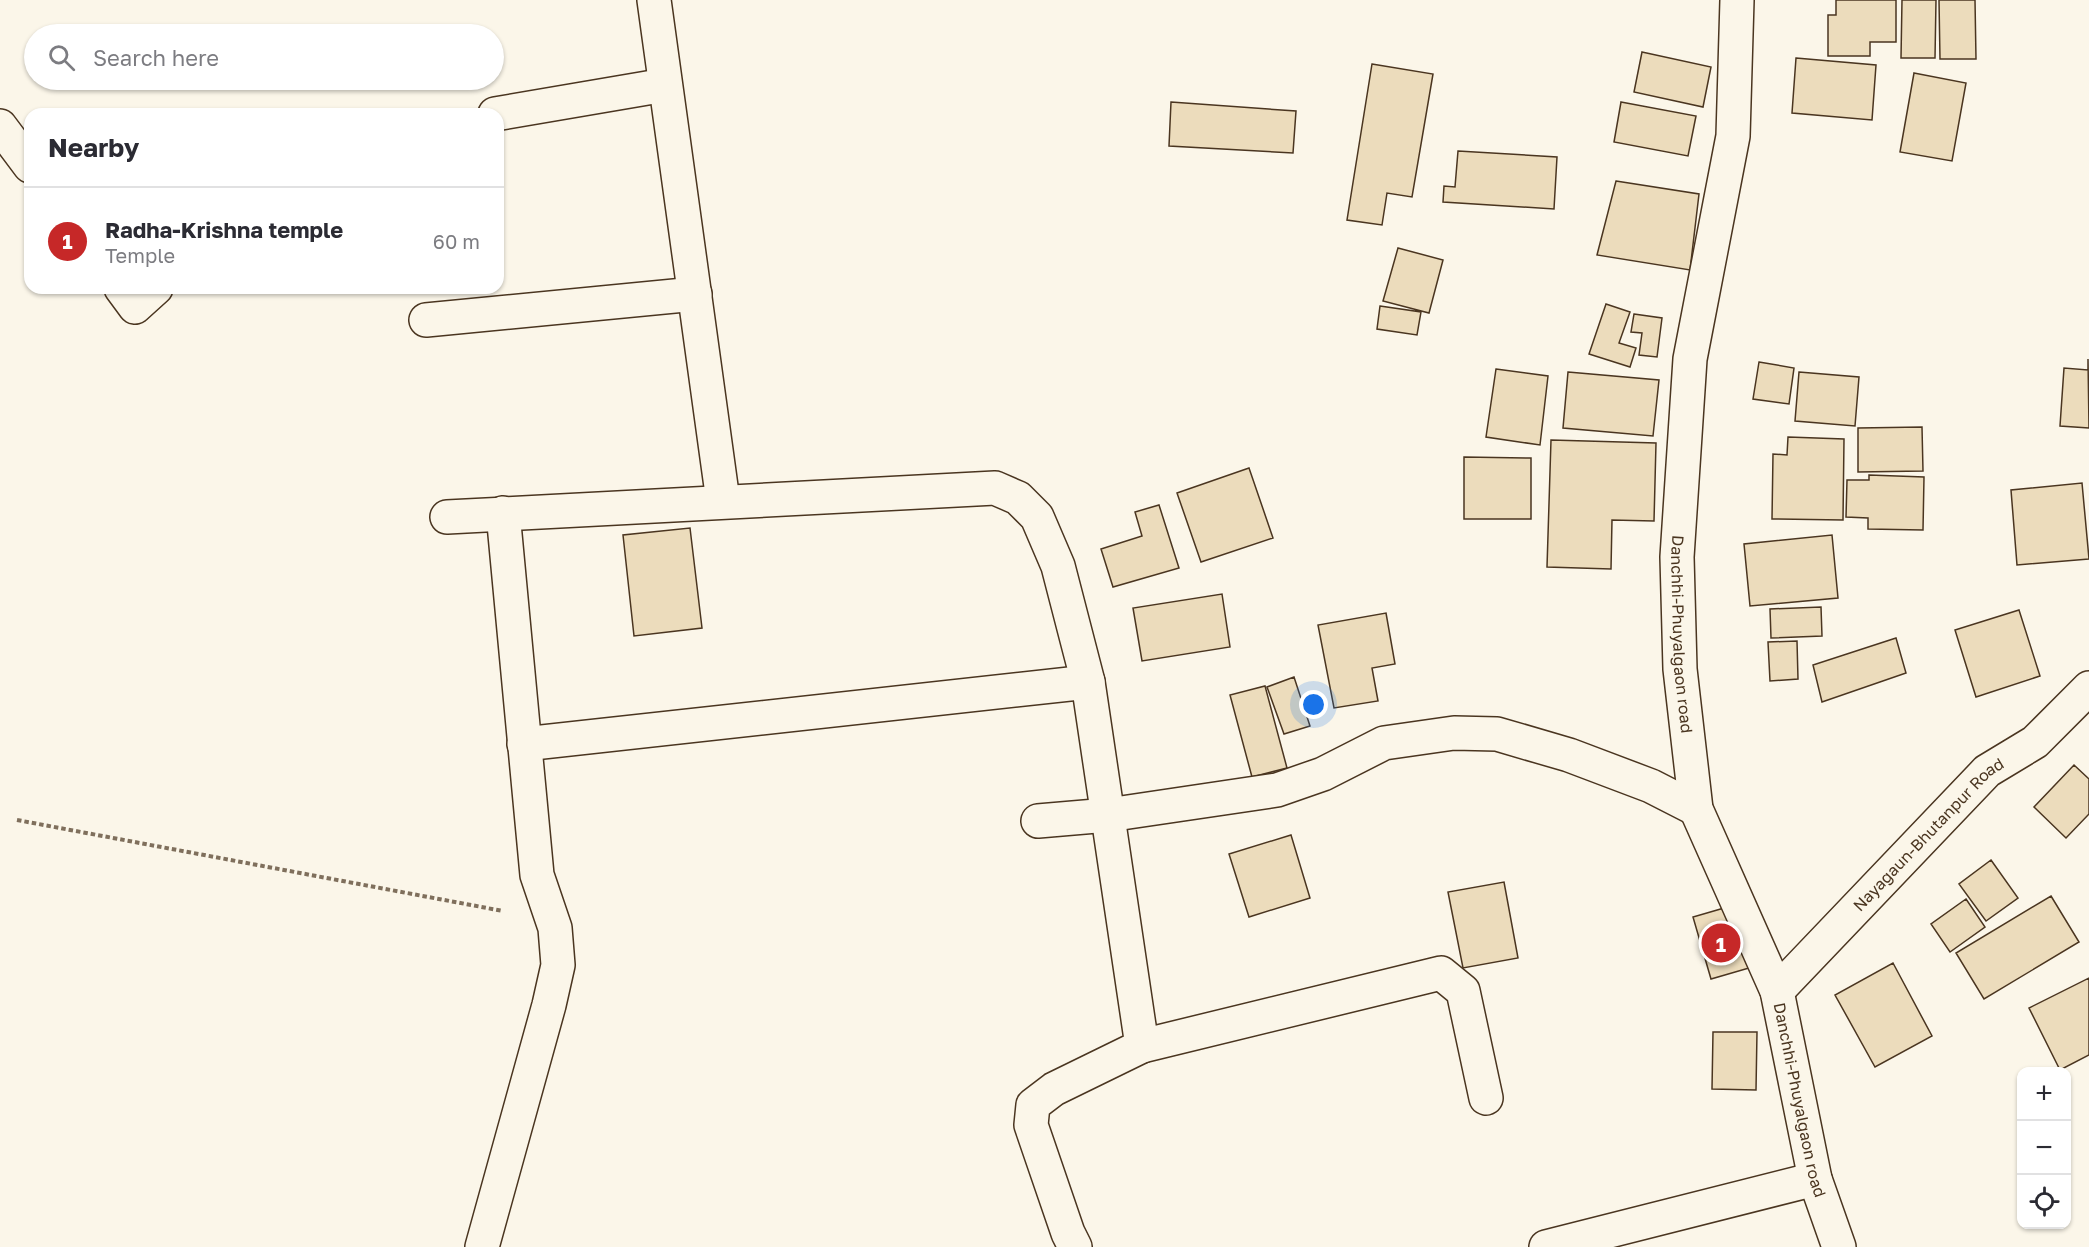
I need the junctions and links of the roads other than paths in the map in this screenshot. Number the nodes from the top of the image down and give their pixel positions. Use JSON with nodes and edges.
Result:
{"nodes":[{"id":1,"x":654,"y":0,"type":"edge"},
{"id":2,"x":1737,"y":0,"type":"edge"},
{"id":3,"x":666,"y":85,"type":"junction"},
{"id":4,"x":504,"y":112,"type":"edge"},
{"id":5,"x":0,"y":126,"type":"edge"},
{"id":6,"x":24,"y":158,"type":"edge"},
{"id":7,"x":125,"y":294,"type":"edge"},
{"id":8,"x":149,"y":294,"type":"edge"},
{"id":9,"x":695,"y":294,"type":"junction"},
{"id":10,"x":426,"y":320,"type":"dead end"},
{"id":11,"x":723,"y":501,"type":"junction"},
{"id":12,"x":503,"y":513,"type":"junction"},
{"id":13,"x":447,"y":517,"type":"dead end"},
{"id":14,"x":1088,"y":682,"type":"junction"},
{"id":15,"x":2089,"y":688,"type":"edge"},
{"id":16,"x":524,"y":744,"type":"junction"},
{"id":17,"x":1696,"y":809,"type":"junction"},
{"id":18,"x":1108,"y":815,"type":"junction"},
{"id":19,"x":1038,"y":821,"type":"dead end"},
{"id":20,"x":1777,"y":991,"type":"junction"},
{"id":21,"x":1143,"y":1046,"type":"junction"},
{"id":22,"x":1486,"y":1098,"type":"dead end"},
{"id":23,"x":1815,"y":1179,"type":"junction"},
{"id":24,"x":482,"y":1247,"type":"edge"},
{"id":25,"x":1075,"y":1247,"type":"edge"},
{"id":26,"x":1546,"y":1247,"type":"edge"},
{"id":27,"x":1839,"y":1247,"type":"edge"}],
"edges":[{"from":1,"to":3,"type":"street"},
{"from":2,"to":17,"type":"street","name":"Danchhi-Phuyalgaon road"},
{"from":3,"to":4,"type":"street"},
{"from":3,"to":9,"type":"street"},
{"from":5,"to":6,"type":"street"},
{"from":7,"to":8,"type":"street"},
{"from":9,"to":10,"type":"street"},
{"from":9,"to":11,"type":"street"},
{"from":11,"to":12,"type":"street"},
{"from":11,"to":14,"type":"street"},
{"from":12,"to":13,"type":"street"},
{"from":12,"to":16,"type":"street"},
{"from":14,"to":16,"type":"street"},
{"from":14,"to":18,"type":"street"},
{"from":15,"to":20,"type":"street","name":"Nayagaun-Bhutanpur Road"},
{"from":16,"to":24,"type":"street"},
{"from":17,"to":18,"type":"street"},
{"from":17,"to":20,"type":"street","name":"Danchhi-Phuyalgaon road"},
{"from":18,"to":19,"type":"street"},
{"from":18,"to":21,"type":"street"},
{"from":20,"to":23,"type":"street","name":"Danchhi-Phuyalgaon road"},
{"from":21,"to":22,"type":"street"},
{"from":21,"to":25,"type":"street"},
{"from":23,"to":26,"type":"street"},
{"from":23,"to":27,"type":"street","name":"Danchhi-Phuyalgaon road"}]}
